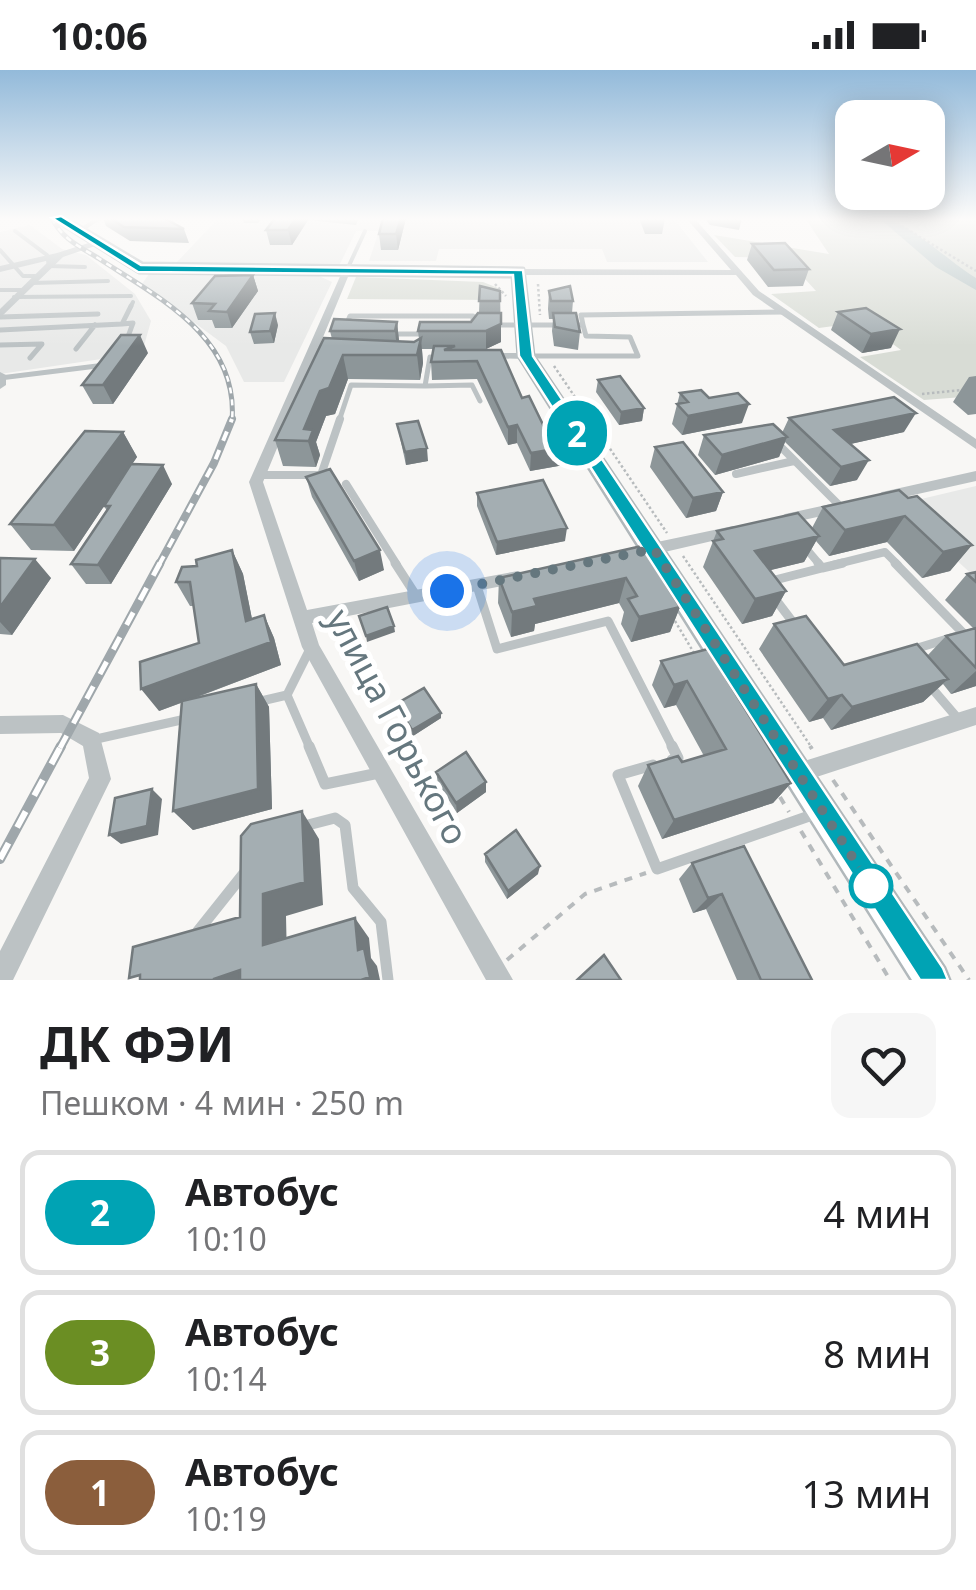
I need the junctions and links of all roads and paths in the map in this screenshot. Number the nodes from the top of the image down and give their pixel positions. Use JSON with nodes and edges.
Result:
{"nodes":[{"id":1,"x":10,"y":260,"type":"edge"},
{"id":2,"x":45,"y":260,"type":"edge"},
{"id":3,"x":48,"y":260,"type":"edge"},
{"id":4,"x":50,"y":260,"type":"edge"},
{"id":5,"x":125,"y":260,"type":"edge"},
{"id":6,"x":351,"y":260,"type":"edge"},
{"id":7,"x":725,"y":260,"type":"edge"},
{"id":8,"x":14,"y":265,"type":"junction"},
{"id":9,"x":85,"y":267,"type":"dead end"},
{"id":10,"x":0,"y":269,"type":"edge"},
{"id":11,"x":346,"y":272,"type":"junction"},
{"id":12,"x":528,"y":272,"type":"junction"},
{"id":13,"x":734,"y":272,"type":"junction"},
{"id":14,"x":483,"y":276,"type":"junction"},
{"id":15,"x":35,"y":280,"type":"junction"},
{"id":16,"x":108,"y":280,"type":"dead end"},
{"id":17,"x":0,"y":290,"type":"edge"},
{"id":18,"x":18,"y":294,"type":"junction"},
{"id":19,"x":786,"y":312,"type":"junction"},
{"id":20,"x":98,"y":314,"type":"dead end"},
{"id":21,"x":0,"y":315,"type":"edge"},
{"id":22,"x":122,"y":324,"type":"junction"},
{"id":23,"x":95,"y":325,"type":"junction"},
{"id":24,"x":473,"y":325,"type":"junction"},
{"id":25,"x":525,"y":325,"type":"junction"},
{"id":26,"x":583,"y":325,"type":"junction"},
{"id":27,"x":0,"y":330,"type":"edge"},
{"id":28,"x":361,"y":333,"type":"edge"},
{"id":29,"x":380,"y":334,"type":"edge"},
{"id":30,"x":434,"y":334,"type":"edge"},
{"id":31,"x":471,"y":334,"type":"edge"},
{"id":32,"x":0,"y":345,"type":"edge"},
{"id":33,"x":76,"y":349,"type":"dead end"},
{"id":34,"x":122,"y":351,"type":"edge"},
{"id":35,"x":310,"y":356,"type":"junction"},
{"id":36,"x":330,"y":356,"type":"edge"},
{"id":37,"x":537,"y":356,"type":"junction"},
{"id":38,"x":410,"y":357,"type":"edge"},
{"id":39,"x":430,"y":357,"type":"junction"},
{"id":40,"x":446,"y":357,"type":"edge"},
{"id":41,"x":462,"y":357,"type":"edge"},
{"id":42,"x":30,"y":358,"type":"dead end"},
{"id":43,"x":109,"y":365,"type":"edge"},
{"id":44,"x":0,"y":376,"type":"edge"},
{"id":45,"x":0,"y":386,"type":"edge"},
{"id":46,"x":426,"y":386,"type":"junction"},
{"id":47,"x":976,"y":389,"type":"edge"},
{"id":48,"x":905,"y":395,"type":"junction"},
{"id":49,"x":480,"y":401,"type":"dead end"},
{"id":50,"x":768,"y":434,"type":"edge"},
{"id":51,"x":976,"y":445,"type":"edge"},
{"id":52,"x":794,"y":460,"type":"junction"},
{"id":53,"x":260,"y":474,"type":"junction"},
{"id":54,"x":736,"y":474,"type":"dead end"},
{"id":55,"x":976,"y":476,"type":"edge"},
{"id":56,"x":346,"y":484,"type":"dead end"},
{"id":57,"x":841,"y":507,"type":"junction"},
{"id":58,"x":781,"y":520,"type":"junction"},
{"id":59,"x":764,"y":524,"type":"edge"},
{"id":60,"x":746,"y":528,"type":"edge"},
{"id":61,"x":664,"y":547,"type":"junction"},
{"id":62,"x":617,"y":557,"type":"edge"},
{"id":63,"x":822,"y":568,"type":"junction"},
{"id":64,"x":530,"y":575,"type":"edge"},
{"id":65,"x":477,"y":586,"type":"junction"},
{"id":66,"x":416,"y":596,"type":"junction"},
{"id":67,"x":302,"y":618,"type":"junction"},
{"id":68,"x":674,"y":620,"type":"edge"},
{"id":69,"x":797,"y":628,"type":"edge"},
{"id":70,"x":311,"y":647,"type":"junction"},
{"id":71,"x":694,"y":654,"type":"edge"},
{"id":72,"x":913,"y":666,"type":"edge"},
{"id":73,"x":925,"y":680,"type":"edge"},
{"id":74,"x":287,"y":695,"type":"junction"},
{"id":75,"x":248,"y":704,"type":"edge"},
{"id":76,"x":210,"y":714,"type":"edge"},
{"id":77,"x":968,"y":718,"type":"edge"},
{"id":78,"x":0,"y":725,"type":"edge"},
{"id":79,"x":92,"y":740,"type":"junction"},
{"id":80,"x":823,"y":765,"type":"junction"},
{"id":81,"x":378,"y":773,"type":"junction"},
{"id":82,"x":798,"y":773,"type":"junction"},
{"id":83,"x":775,"y":788,"type":"edge"},
{"id":84,"x":823,"y":812,"type":"junction"},
{"id":85,"x":795,"y":822,"type":"junction"},
{"id":86,"x":290,"y":829,"type":"edge"},
{"id":87,"x":251,"y":865,"type":"edge"},
{"id":88,"x":657,"y":869,"type":"junction"},
{"id":89,"x":186,"y":935,"type":"edge"},
{"id":90,"x":492,"y":977,"type":"edge"},
{"id":91,"x":0,"y":978,"type":"edge"},
{"id":92,"x":388,"y":980,"type":"edge"},
{"id":93,"x":890,"y":980,"type":"edge"},
{"id":94,"x":932,"y":980,"type":"edge"},
{"id":95,"x":970,"y":980,"type":"edge"}],
"edges":[{"from":1,"to":8,"type":"lane"},
{"from":2,"to":8,"type":"street"},
{"from":3,"to":15,"type":"street"},
{"from":4,"to":9,"type":"lane"},
{"from":5,"to":11,"type":"main road"},
{"from":6,"to":11,"type":"lane"},
{"from":7,"to":13,"type":"street"},
{"from":8,"to":10,"type":"street"},
{"from":8,"to":15,"type":"lane"},
{"from":11,"to":14,"type":"main road"},
{"from":11,"to":35,"type":"street"},
{"from":12,"to":13,"type":"street"},
{"from":12,"to":14,"type":"main road"},
{"from":12,"to":25,"type":"main road"},
{"from":12,"to":25,"type":"path"},
{"from":13,"to":19,"type":"street"},
{"from":14,"to":25,"type":"path"},
{"from":15,"to":16,"type":"lane"},
{"from":15,"to":18,"type":"street"},
{"from":17,"to":18,"type":"lane"},
{"from":18,"to":21,"type":"street"},
{"from":18,"to":22,"type":"lane"},
{"from":19,"to":26,"type":"lane"},
{"from":19,"to":48,"type":"street"},
{"from":20,"to":21,"type":"lane"},
{"from":22,"to":23,"type":"lane"},
{"from":22,"to":34,"type":"lane"},
{"from":23,"to":27,"type":"lane"},
{"from":23,"to":33,"type":"lane"},
{"from":24,"to":25,"type":"lane"},
{"from":24,"to":28,"type":"lane"},
{"from":24,"to":31,"type":"lane"},
{"from":25,"to":26,"type":"lane"},
{"from":25,"to":37,"type":"main road"},
{"from":26,"to":37,"type":"lane"},
{"from":29,"to":30,"type":"lane"},
{"from":32,"to":42,"type":"lane"},
{"from":35,"to":36,"type":"street"},
{"from":35,"to":53,"type":"street"},
{"from":37,"to":41,"type":"street"},
{"from":37,"to":61,"type":"main road"},
{"from":37,"to":61,"type":"path"},
{"from":38,"to":39,"type":"street"},
{"from":39,"to":40,"type":"street"},
{"from":39,"to":46,"type":"lane"},
{"from":43,"to":44,"type":"lane"},
{"from":44,"to":45,"type":"street"},
{"from":46,"to":49,"type":"lane"},
{"from":46,"to":53,"type":"lane"},
{"from":47,"to":48,"type":"path"},
{"from":48,"to":51,"type":"street"},
{"from":50,"to":52,"type":"lane"},
{"from":52,"to":54,"type":"lane"},
{"from":52,"to":57,"type":"lane"},
{"from":53,"to":67,"type":"street","name":"улица Горького"},
{"from":55,"to":57,"type":"street"},
{"from":56,"to":66,"type":"lane"},
{"from":57,"to":58,"type":"street"},
{"from":58,"to":59,"type":"street"},
{"from":58,"to":63,"type":"lane"},
{"from":60,"to":61,"type":"street"},
{"from":61,"to":62,"type":"street"},
{"from":61,"to":80,"type":"path"},
{"from":61,"to":82,"type":"main road"},
{"from":63,"to":69,"type":"lane"},
{"from":63,"to":72,"type":"lane"},
{"from":64,"to":65,"type":"street"},
{"from":65,"to":66,"type":"street"},
{"from":65,"to":88,"type":"lane"},
{"from":66,"to":67,"type":"street"},
{"from":67,"to":70,"type":"street","name":"улица Горького"},
{"from":68,"to":71,"type":"path"},
{"from":70,"to":74,"type":"lane"},
{"from":70,"to":81,"type":"street","name":"улица Горького"},
{"from":73,"to":77,"type":"lane"},
{"from":74,"to":75,"type":"lane"},
{"from":74,"to":81,"type":"lane"},
{"from":76,"to":79,"type":"lane"},
{"from":77,"to":80,"type":"street"},
{"from":78,"to":79,"type":"street"},
{"from":79,"to":91,"type":"street"},
{"from":80,"to":82,"type":"street"},
{"from":80,"to":95,"type":"path"},
{"from":81,"to":90,"type":"street","name":"улица Горького"},
{"from":82,"to":84,"type":"main road"},
{"from":83,"to":85,"type":"path"},
{"from":84,"to":85,"type":"lane"},
{"from":84,"to":94,"type":"main road"},
{"from":85,"to":88,"type":"lane"},
{"from":85,"to":93,"type":"path"},
{"from":86,"to":92,"type":"lane"},
{"from":87,"to":89,"type":"lane"},
{"from":88,"to":90,"type":"path"}]}
